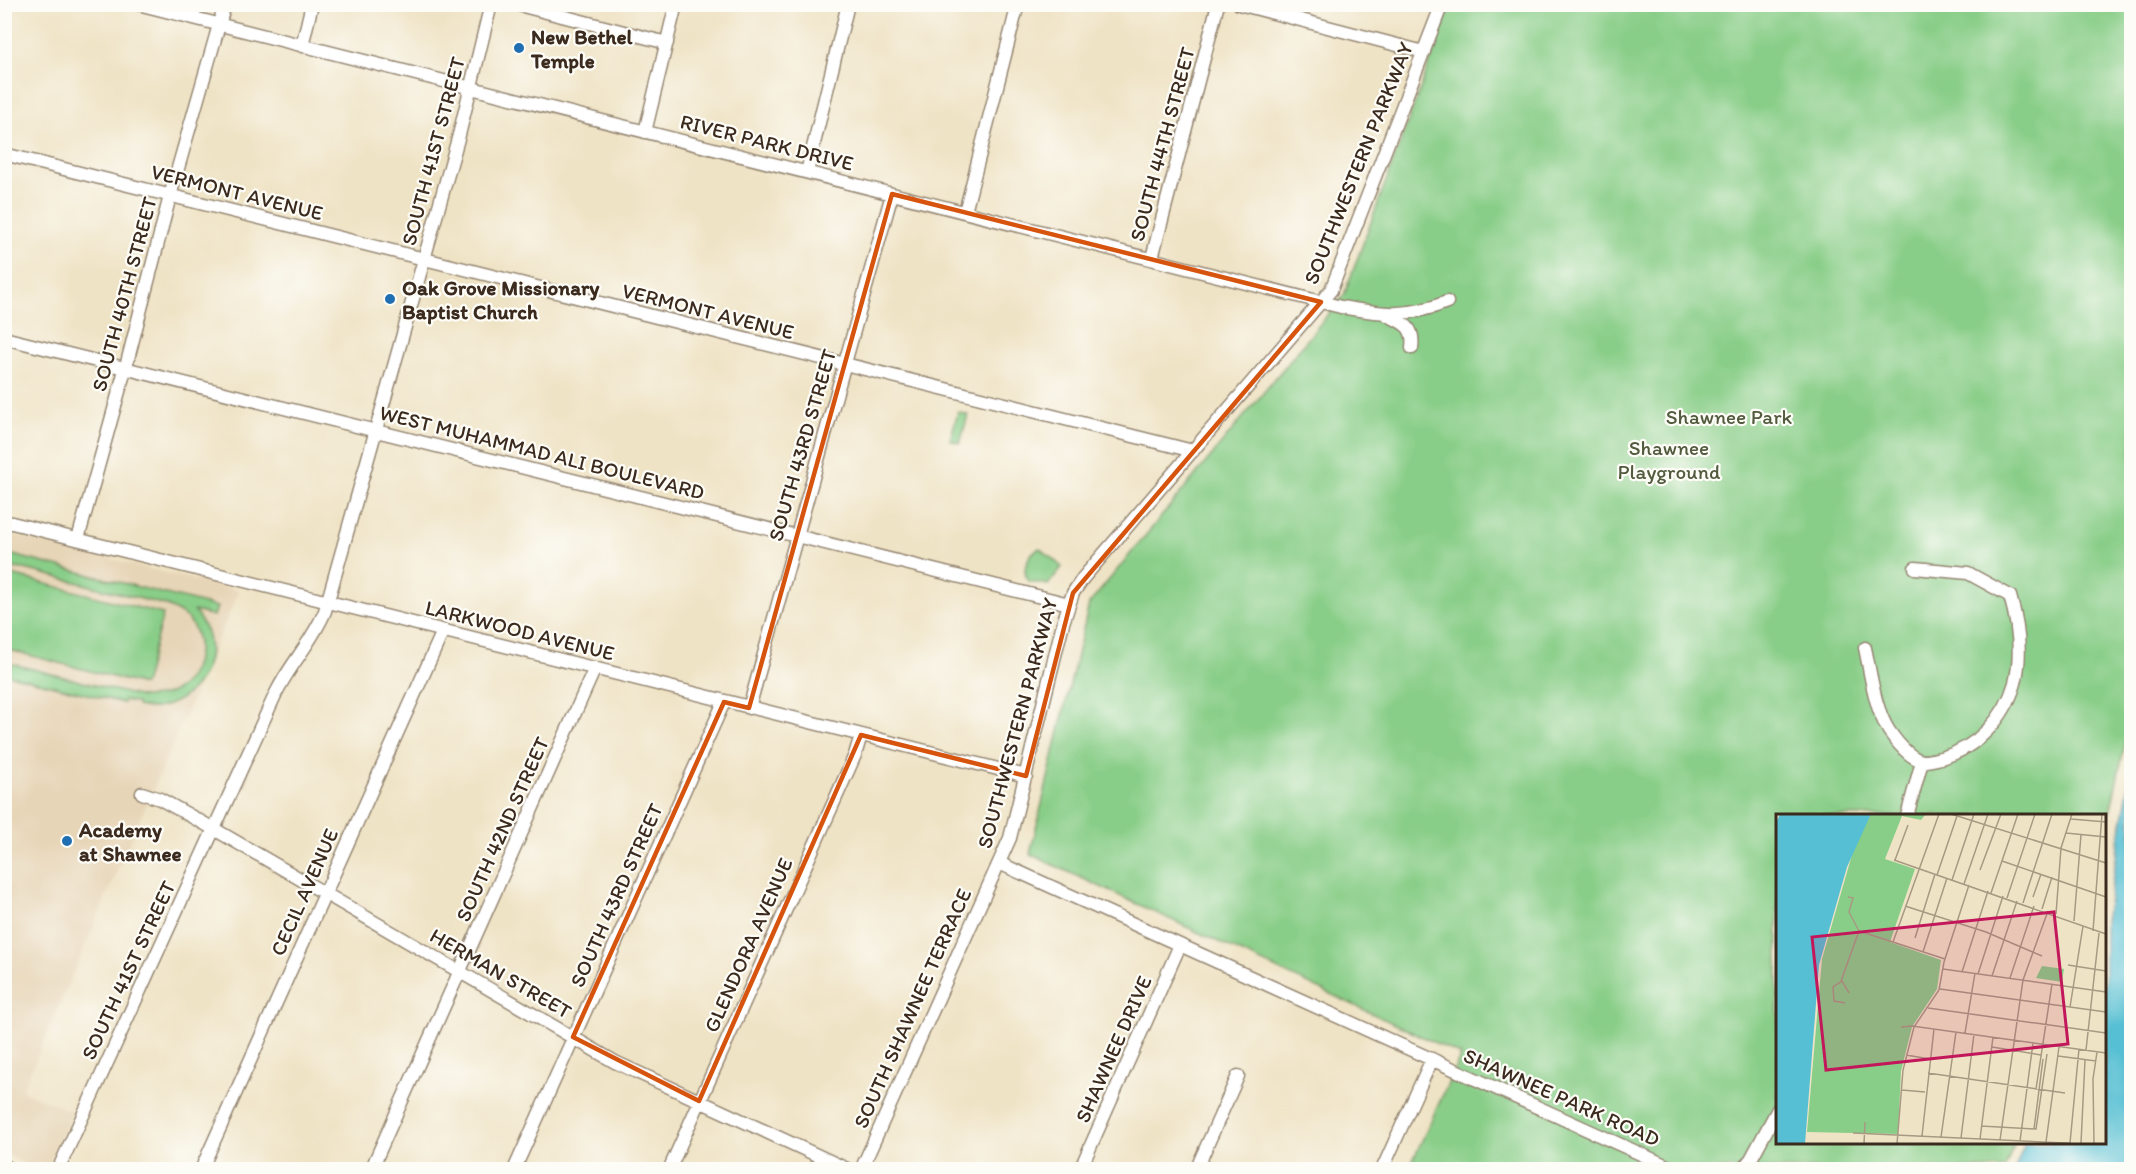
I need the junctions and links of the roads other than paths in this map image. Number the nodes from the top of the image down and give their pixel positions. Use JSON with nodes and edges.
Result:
{"nodes":[{"id":1,"x":138,"y":4,"type":"edge"},
{"id":2,"x":225,"y":4,"type":"edge"},
{"id":3,"x":312,"y":4,"type":"edge"},
{"id":4,"x":491,"y":4,"type":"edge"},
{"id":5,"x":515,"y":4,"type":"edge"},
{"id":6,"x":676,"y":4,"type":"edge"},
{"id":7,"x":848,"y":4,"type":"edge"},
{"id":8,"x":1018,"y":4,"type":"edge"},
{"id":9,"x":1218,"y":4,"type":"edge"},
{"id":10,"x":1239,"y":4,"type":"edge"},
{"id":11,"x":1442,"y":4,"type":"edge"},
{"id":12,"x":220,"y":25,"type":"junction"},
{"id":13,"x":667,"y":44,"type":"junction"},
{"id":14,"x":302,"y":45,"type":"junction"},
{"id":15,"x":1424,"y":52,"type":"junction"},
{"id":16,"x":471,"y":88,"type":"junction"},
{"id":17,"x":645,"y":132,"type":"junction"},
{"id":18,"x":4,"y":154,"type":"edge"},
{"id":19,"x":807,"y":172,"type":"junction"},
{"id":20,"x":892,"y":194,"type":"junction"},
{"id":21,"x":170,"y":196,"type":"junction"},
{"id":22,"x":965,"y":212,"type":"junction"},
{"id":23,"x":1152,"y":258,"type":"junction"},
{"id":24,"x":424,"y":259,"type":"junction"},
{"id":25,"x":1321,"y":302,"type":"junction"},
{"id":26,"x":1447,"y":302,"type":"dead end"},
{"id":27,"x":1386,"y":314,"type":"junction"},
{"id":28,"x":4,"y":338,"type":"edge"},
{"id":29,"x":1412,"y":348,"type":"dead end"},
{"id":30,"x":844,"y":365,"type":"junction"},
{"id":31,"x":126,"y":368,"type":"junction"},
{"id":32,"x":376,"y":431,"type":"junction"},
{"id":33,"x":1193,"y":451,"type":"junction"},
{"id":34,"x":4,"y":521,"type":"edge"},
{"id":35,"x":797,"y":536,"type":"junction"},
{"id":36,"x":78,"y":539,"type":"junction"},
{"id":37,"x":1914,"y":568,"type":"dead end"},
{"id":38,"x":328,"y":602,"type":"junction"},
{"id":39,"x":1070,"y":604,"type":"junction"},
{"id":40,"x":443,"y":631,"type":"junction"},
{"id":41,"x":1865,"y":648,"type":"dead end"},
{"id":42,"x":595,"y":669,"type":"junction"},
{"id":43,"x":724,"y":702,"type":"junction"},
{"id":44,"x":749,"y":708,"type":"junction"},
{"id":45,"x":861,"y":735,"type":"junction"},
{"id":46,"x":1922,"y":761,"type":"junction"},
{"id":47,"x":1026,"y":777,"type":"junction"},
{"id":48,"x":142,"y":793,"type":"dead end"},
{"id":49,"x":1908,"y":814,"type":"edge"},
{"id":50,"x":214,"y":829,"type":"junction"},
{"id":51,"x":999,"y":863,"type":"junction"},
{"id":52,"x":325,"y":893,"type":"junction"},
{"id":53,"x":1180,"y":945,"type":"junction"},
{"id":54,"x":460,"y":971,"type":"junction"},
{"id":55,"x":573,"y":1037,"type":"junction"},
{"id":56,"x":1432,"y":1059,"type":"junction"},
{"id":57,"x":1238,"y":1076,"type":"dead end"},
{"id":58,"x":699,"y":1101,"type":"junction"},
{"id":59,"x":1776,"y":1113,"type":"edge"},
{"id":60,"x":4,"y":1165,"type":"edge"},
{"id":61,"x":12,"y":1170,"type":"edge"},
{"id":62,"x":58,"y":1170,"type":"edge"},
{"id":63,"x":201,"y":1170,"type":"edge"},
{"id":64,"x":371,"y":1170,"type":"edge"},
{"id":65,"x":514,"y":1170,"type":"edge"},
{"id":66,"x":669,"y":1170,"type":"edge"},
{"id":67,"x":849,"y":1170,"type":"edge"},
{"id":68,"x":861,"y":1170,"type":"edge"},
{"id":69,"x":1080,"y":1170,"type":"edge"},
{"id":70,"x":1196,"y":1170,"type":"edge"},
{"id":71,"x":1382,"y":1170,"type":"edge"},
{"id":72,"x":1676,"y":1170,"type":"edge"},
{"id":73,"x":1742,"y":1170,"type":"edge"}],
"edges":[{"from":1,"to":12,"type":"street","name":"RIVER PARK DRIVE"},
{"from":2,"to":12,"type":"street","name":"SOUTH 40TH STREET"},
{"from":3,"to":14,"type":"street"},
{"from":4,"to":16,"type":"street","name":"SOUTH 41ST STREET"},
{"from":5,"to":13,"type":"street"},
{"from":6,"to":13,"type":"street"},
{"from":7,"to":19,"type":"street"},
{"from":8,"to":22,"type":"street"},
{"from":9,"to":23,"type":"street","name":"SOUTH 44TH STREET"},
{"from":10,"to":15,"type":"street"},
{"from":11,"to":15,"type":"street","name":"SOUTHWESTERN PARKWAY"},
{"from":12,"to":14,"type":"street","name":"RIVER PARK DRIVE"},
{"from":12,"to":21,"type":"street","name":"SOUTH 40TH STREET"},
{"from":13,"to":17,"type":"street"},
{"from":14,"to":16,"type":"street","name":"RIVER PARK DRIVE"},
{"from":15,"to":25,"type":"street","name":"SOUTHWESTERN PARKWAY"},
{"from":16,"to":17,"type":"street","name":"RIVER PARK DRIVE"},
{"from":16,"to":24,"type":"street","name":"SOUTH 41ST STREET"},
{"from":17,"to":19,"type":"street","name":"RIVER PARK DRIVE"},
{"from":18,"to":21,"type":"street","name":"VERMONT AVENUE"},
{"from":19,"to":20,"type":"street","name":"RIVER PARK DRIVE"},
{"from":20,"to":22,"type":"street","name":"RIVER PARK DRIVE"},
{"from":20,"to":30,"type":"street","name":"SOUTH 43RD STREET"},
{"from":21,"to":24,"type":"street","name":"VERMONT AVENUE"},
{"from":21,"to":31,"type":"street","name":"SOUTH 40TH STREET"},
{"from":22,"to":23,"type":"street","name":"RIVER PARK DRIVE"},
{"from":23,"to":25,"type":"street","name":"RIVER PARK DRIVE"},
{"from":24,"to":30,"type":"street","name":"VERMONT AVENUE"},
{"from":24,"to":32,"type":"street","name":"SOUTH 41ST STREET"},
{"from":25,"to":27,"type":"street","name":"RIVER PARK DRIVE"},
{"from":25,"to":33,"type":"street","name":"SOUTHWESTERN PARKWAY"},
{"from":26,"to":27,"type":"street","name":"RIVER PARK DRIVE"},
{"from":27,"to":29,"type":"street","name":"RIVER PARK DRIVE"},
{"from":28,"to":31,"type":"street","name":"WEST MUHAMMAD ALI BOULEVARD"},
{"from":30,"to":33,"type":"street","name":"VERMONT AVENUE"},
{"from":30,"to":35,"type":"street","name":"SOUTH 43RD STREET"},
{"from":31,"to":32,"type":"street","name":"WEST MUHAMMAD ALI BOULEVARD"},
{"from":31,"to":36,"type":"street","name":"SOUTH 40TH STREET"},
{"from":32,"to":35,"type":"street","name":"WEST MUHAMMAD ALI BOULEVARD"},
{"from":32,"to":38,"type":"street","name":"SOUTH 41ST STREET"},
{"from":33,"to":39,"type":"street","name":"SOUTHWESTERN PARKWAY"},
{"from":34,"to":36,"type":"street","name":"LARKWOOD AVENUE"},
{"from":35,"to":39,"type":"street","name":"WEST MUHAMMAD ALI BOULEVARD"},
{"from":35,"to":44,"type":"street","name":"SOUTH 43RD STREET"},
{"from":36,"to":38,"type":"street","name":"LARKWOOD AVENUE"},
{"from":37,"to":46,"type":"street"},
{"from":38,"to":40,"type":"street","name":"LARKWOOD AVENUE"},
{"from":38,"to":50,"type":"street","name":"SOUTH 41ST STREET"},
{"from":39,"to":47,"type":"street","name":"SOUTHWESTERN PARKWAY"},
{"from":40,"to":42,"type":"street","name":"LARKWOOD AVENUE"},
{"from":40,"to":52,"type":"street","name":"CECIL AVENUE"},
{"from":41,"to":46,"type":"street"},
{"from":42,"to":43,"type":"street","name":"LARKWOOD AVENUE"},
{"from":42,"to":54,"type":"street","name":"SOUTH 42ND STREET"},
{"from":43,"to":44,"type":"street","name":"LARKWOOD AVENUE"},
{"from":43,"to":55,"type":"street","name":"SOUTH 43RD STREET"},
{"from":44,"to":45,"type":"street","name":"LARKWOOD AVENUE"},
{"from":45,"to":47,"type":"street","name":"LARKWOOD AVENUE"},
{"from":45,"to":58,"type":"street","name":"GLENDORA AVENUE"},
{"from":46,"to":49,"type":"street"},
{"from":47,"to":51,"type":"street","name":"SOUTHWESTERN PARKWAY"},
{"from":48,"to":50,"type":"street","name":"HERMAN STREET"},
{"from":50,"to":52,"type":"street","name":"HERMAN STREET"},
{"from":50,"to":62,"type":"street","name":"SOUTH 41ST STREET"},
{"from":51,"to":53,"type":"street","name":"SOUTHWESTERN PARKWAY"},
{"from":51,"to":68,"type":"street","name":"SOUTH SHAWNEE TERRACE"},
{"from":52,"to":54,"type":"street","name":"HERMAN STREET"},
{"from":52,"to":63,"type":"street","name":"CECIL AVENUE"},
{"from":53,"to":56,"type":"street","name":"SOUTHWESTERN PARKWAY"},
{"from":53,"to":69,"type":"street","name":"SHAWNEE DRIVE"},
{"from":54,"to":55,"type":"street","name":"HERMAN STREET"},
{"from":54,"to":64,"type":"street","name":"SOUTH 42ND STREET"},
{"from":55,"to":58,"type":"street","name":"HERMAN STREET"},
{"from":55,"to":65,"type":"street","name":"SOUTH 43RD STREET"},
{"from":56,"to":71,"type":"street"},
{"from":56,"to":72,"type":"street","name":"SHAWNEE PARK ROAD"},
{"from":57,"to":70,"type":"street"},
{"from":58,"to":66,"type":"street","name":"GLENDORA AVENUE"},
{"from":58,"to":67,"type":"street","name":"HERMAN STREET"},
{"from":59,"to":73,"type":"street"},
{"from":60,"to":61,"type":"street"}]}
